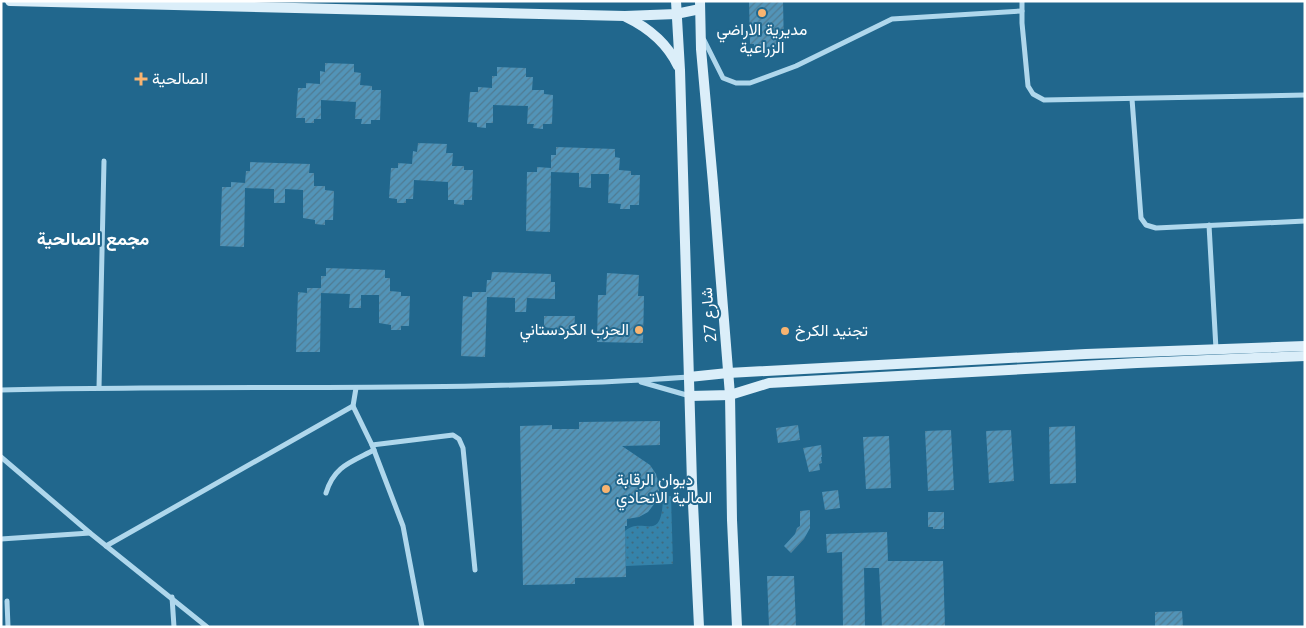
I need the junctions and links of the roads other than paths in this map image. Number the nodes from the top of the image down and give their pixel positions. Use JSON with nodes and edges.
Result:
{"nodes":[{"id":1,"x":10,"y":1,"type":"edge"},
{"id":2,"x":676,"y":1,"type":"edge"},
{"id":3,"x":1022,"y":1,"type":"edge"},
{"id":4,"x":282,"y":5,"type":"edge"},
{"id":5,"x":700,"y":5,"type":"edge"},
{"id":6,"x":1022,"y":11,"type":"junction"},
{"id":7,"x":676,"y":14,"type":"junction"},
{"id":8,"x":625,"y":16,"type":"junction"},
{"id":9,"x":700,"y":34,"type":"junction"},
{"id":10,"x":680,"y":70,"type":"junction"},
{"id":11,"x":1305,"y":95,"type":"edge"},
{"id":12,"x":1132,"y":99,"type":"junction"},
{"id":13,"x":104,"y":161,"type":"dead end"},
{"id":14,"x":1305,"y":221,"type":"edge"},
{"id":15,"x":1209,"y":225,"type":"junction"},
{"id":16,"x":1305,"y":346,"type":"edge"},
{"id":17,"x":1216,"y":349,"type":"junction"},
{"id":18,"x":1305,"y":356,"type":"edge"},
{"id":19,"x":728,"y":373,"type":"junction"},
{"id":20,"x":689,"y":377,"type":"junction"},
{"id":21,"x":635,"y":380,"type":"junction"},
{"id":22,"x":98,"y":388,"type":"junction"},
{"id":23,"x":356,"y":388,"type":"junction"},
{"id":24,"x":1,"y":390,"type":"edge"},
{"id":25,"x":730,"y":395,"type":"junction"},
{"id":26,"x":690,"y":396,"type":"junction"},
{"id":27,"x":353,"y":406,"type":"junction"},
{"id":28,"x":373,"y":447,"type":"junction"},
{"id":29,"x":1,"y":457,"type":"edge"},
{"id":30,"x":326,"y":493,"type":"dead end"},
{"id":31,"x":90,"y":533,"type":"junction"},
{"id":32,"x":1,"y":539,"type":"edge"},
{"id":33,"x":106,"y":546,"type":"junction"},
{"id":34,"x":475,"y":570,"type":"dead end"},
{"id":35,"x":172,"y":597,"type":"junction"},
{"id":36,"x":7,"y":601,"type":"dead end"},
{"id":37,"x":8,"y":627,"type":"edge"},
{"id":38,"x":174,"y":627,"type":"edge"},
{"id":39,"x":208,"y":627,"type":"edge"},
{"id":40,"x":422,"y":627,"type":"edge"},
{"id":41,"x":699,"y":627,"type":"edge"},
{"id":42,"x":736,"y":627,"type":"edge"}],
"edges":[{"from":1,"to":4,"type":"main road"},
{"from":2,"to":7,"type":"main road","name":"شارع 27"},
{"from":3,"to":6,"type":"street"},
{"from":4,"to":8,"type":"main road"},
{"from":5,"to":7,"type":"main road"},
{"from":5,"to":9,"type":"main road","name":"شارع 27"},
{"from":6,"to":9,"type":"street"},
{"from":6,"to":12,"type":"street"},
{"from":7,"to":8,"type":"main road"},
{"from":7,"to":10,"type":"main road","name":"شارع 27"},
{"from":8,"to":10,"type":"main road"},
{"from":9,"to":19,"type":"main road","name":"شارع 27"},
{"from":10,"to":20,"type":"main road","name":"شارع 27"},
{"from":11,"to":12,"type":"street"},
{"from":12,"to":15,"type":"street"},
{"from":13,"to":22,"type":"street"},
{"from":14,"to":15,"type":"street"},
{"from":15,"to":17,"type":"street"},
{"from":16,"to":17,"type":"main road"},
{"from":17,"to":19,"type":"main road"},
{"from":18,"to":25,"type":"main road"},
{"from":19,"to":20,"type":"main road"},
{"from":19,"to":25,"type":"main road","name":"شارع 27"},
{"from":20,"to":21,"type":"street"},
{"from":20,"to":26,"type":"main road","name":"شارع 27"},
{"from":21,"to":23,"type":"street"},
{"from":21,"to":26,"type":"street"},
{"from":22,"to":23,"type":"street"},
{"from":22,"to":24,"type":"street"},
{"from":23,"to":27,"type":"street"},
{"from":25,"to":26,"type":"main road"},
{"from":25,"to":42,"type":"main road","name":"شارع 27"},
{"from":26,"to":41,"type":"main road","name":"شارع 27"},
{"from":27,"to":28,"type":"street"},
{"from":27,"to":33,"type":"street"},
{"from":28,"to":30,"type":"street"},
{"from":28,"to":34,"type":"street"},
{"from":28,"to":40,"type":"street"},
{"from":29,"to":31,"type":"street"},
{"from":31,"to":32,"type":"street"},
{"from":31,"to":33,"type":"street"},
{"from":33,"to":35,"type":"street"},
{"from":35,"to":38,"type":"street"},
{"from":35,"to":39,"type":"street"},
{"from":36,"to":37,"type":"street"}]}
